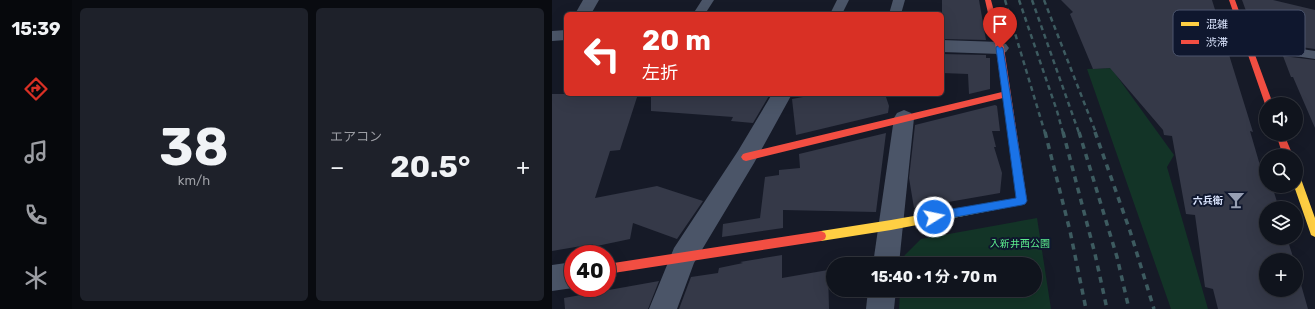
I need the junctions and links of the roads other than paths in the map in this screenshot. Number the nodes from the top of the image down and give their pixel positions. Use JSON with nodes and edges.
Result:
{"nodes":[{"id":1,"x":591,"y":0,"type":"edge"},
{"id":2,"x":708,"y":0,"type":"edge"},
{"id":3,"x":843,"y":0,"type":"edge"},
{"id":4,"x":899,"y":0,"type":"edge"},
{"id":5,"x":988,"y":0,"type":"edge"},
{"id":6,"x":1232,"y":0,"type":"edge"},
{"id":7,"x":1236,"y":10,"type":"edge"},
{"id":8,"x":584,"y":12,"type":"edge"},
{"id":9,"x":700,"y":12,"type":"edge"},
{"id":10,"x":837,"y":12,"type":"edge"},
{"id":11,"x":896,"y":12,"type":"edge"},
{"id":12,"x":564,"y":35,"type":"edge"},
{"id":13,"x":552,"y":36,"type":"edge"},
{"id":14,"x":944,"y":46,"type":"edge"},
{"id":15,"x":1000,"y":48,"type":"junction"},
{"id":16,"x":1305,"y":54,"type":"edge"},
{"id":17,"x":1315,"y":55,"type":"edge"},
{"id":18,"x":1252,"y":56,"type":"edge"},
{"id":19,"x":1006,"y":94,"type":"junction"},
{"id":20,"x":781,"y":96,"type":"edge"},
{"id":21,"x":1267,"y":97,"type":"edge"},
{"id":22,"x":904,"y":118,"type":"junction"},
{"id":23,"x":748,"y":148,"type":"junction"},
{"id":24,"x":1301,"y":193,"type":"edge"},
{"id":25,"x":891,"y":225,"type":"junction"},
{"id":26,"x":1315,"y":232,"type":"edge"},
{"id":27,"x":683,"y":257,"type":"junction"},
{"id":28,"x":887,"y":257,"type":"edge"},
{"id":29,"x":616,"y":268,"type":"edge"},
{"id":30,"x":564,"y":276,"type":"edge"},
{"id":31,"x":552,"y":278,"type":"edge"},
{"id":32,"x":881,"y":297,"type":"edge"},
{"id":33,"x":663,"y":309,"type":"edge"},
{"id":34,"x":880,"y":309,"type":"edge"}],
"edges":[{"from":1,"to":8,"type":"street"},
{"from":2,"to":9,"type":"lane"},
{"from":3,"to":10,"type":"lane"},
{"from":4,"to":11,"type":"lane"},
{"from":5,"to":15,"type":"street"},
{"from":6,"to":7,"type":"street"},
{"from":12,"to":13,"type":"street"},
{"from":14,"to":15,"type":"street"},
{"from":15,"to":19,"type":"street"},
{"from":16,"to":17,"type":"lane"},
{"from":18,"to":21,"type":"street"},
{"from":19,"to":22,"type":"street"},
{"from":19,"to":25,"type":"street"},
{"from":20,"to":23,"type":"street"},
{"from":22,"to":23,"type":"street"},
{"from":22,"to":25,"type":"street"},
{"from":23,"to":27,"type":"street"},
{"from":24,"to":26,"type":"street"},
{"from":25,"to":27,"type":"street"},
{"from":25,"to":28,"type":"street"},
{"from":27,"to":29,"type":"street"},
{"from":27,"to":33,"type":"street"},
{"from":30,"to":31,"type":"street"},
{"from":32,"to":34,"type":"street"}]}
